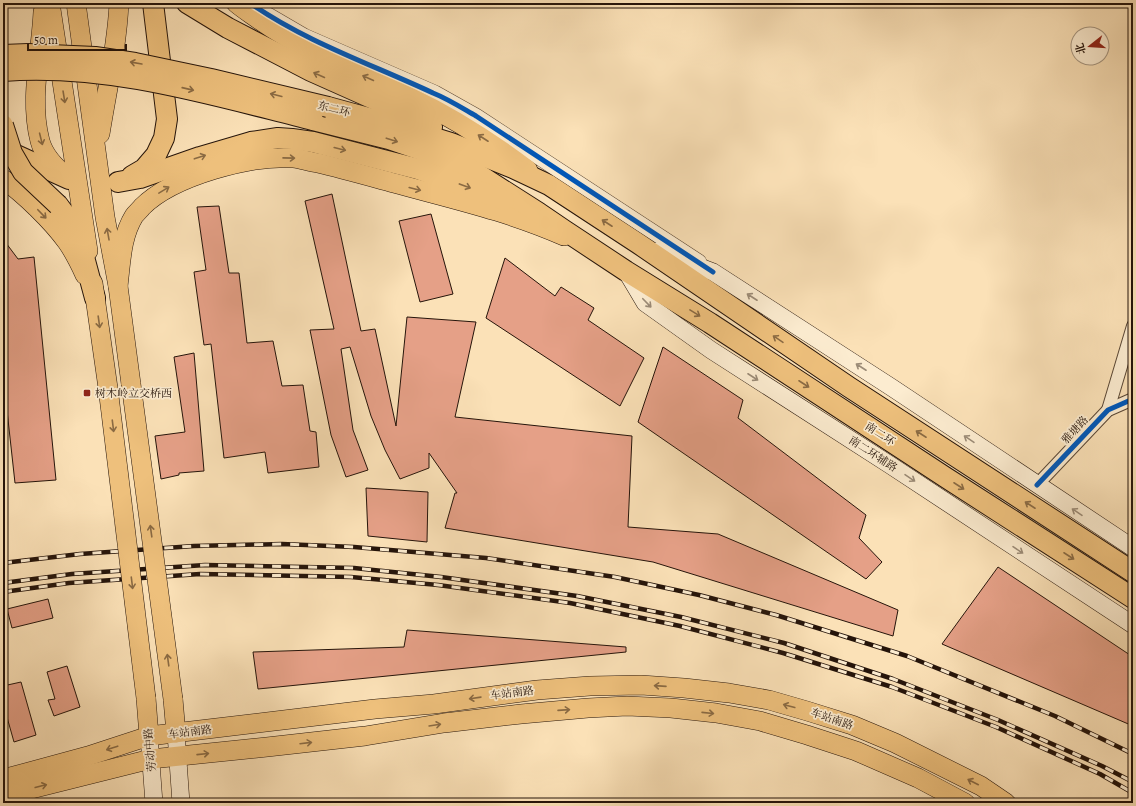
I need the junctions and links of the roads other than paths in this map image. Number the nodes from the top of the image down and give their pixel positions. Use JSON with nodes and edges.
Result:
{"nodes":[{"id":1,"x":43,"y":3,"type":"edge"},
{"id":2,"x":50,"y":3,"type":"edge"},
{"id":3,"x":76,"y":3,"type":"edge"},
{"id":4,"x":119,"y":3,"type":"edge"},
{"id":5,"x":153,"y":3,"type":"edge"},
{"id":6,"x":187,"y":3,"type":"edge"},
{"id":7,"x":236,"y":3,"type":"edge"},
{"id":8,"x":250,"y":3,"type":"edge"},
{"id":9,"x":3,"y":55,"type":"edge"},
{"id":10,"x":3,"y":71,"type":"edge"},
{"id":11,"x":3,"y":125,"type":"edge"},
{"id":12,"x":3,"y":149,"type":"edge"},
{"id":13,"x":97,"y":154,"type":"junction"},
{"id":14,"x":479,"y":154,"type":"junction"},
{"id":15,"x":69,"y":179,"type":"joint"},
{"id":16,"x":9,"y":183,"type":"edge"},
{"id":17,"x":549,"y":186,"type":"junction"},
{"id":18,"x":539,"y":213,"type":"junction"},
{"id":19,"x":639,"y":244,"type":"junction"},
{"id":20,"x":592,"y":248,"type":"junction"},
{"id":21,"x":626,"y":270,"type":"junction"},
{"id":22,"x":713,"y":272,"type":"junction"},
{"id":23,"x":118,"y":286,"type":"junction"},
{"id":24,"x":95,"y":298,"type":"junction"},
{"id":25,"x":1133,"y":326,"type":"edge"},
{"id":26,"x":1133,"y":399,"type":"edge"},
{"id":27,"x":1108,"y":410,"type":"junction"},
{"id":28,"x":1037,"y":485,"type":"junction"},
{"id":29,"x":1133,"y":548,"type":"edge"},
{"id":30,"x":1133,"y":572,"type":"edge"},
{"id":31,"x":1133,"y":598,"type":"edge"},
{"id":32,"x":1133,"y":625,"type":"edge"},
{"id":33,"x":176,"y":733,"type":"junction"},
{"id":34,"x":149,"y":736,"type":"junction"},
{"id":35,"x":178,"y":756,"type":"junction"},
{"id":36,"x":150,"y":759,"type":"junction"},
{"id":37,"x":3,"y":779,"type":"edge"},
{"id":38,"x":3,"y":796,"type":"edge"},
{"id":39,"x":154,"y":803,"type":"edge"},
{"id":40,"x":180,"y":803,"type":"edge"},
{"id":41,"x":965,"y":803,"type":"edge"},
{"id":42,"x":1006,"y":803,"type":"edge"}],
"edges":[{"from":1,"to":15,"type":"main road","one_way":true},
{"from":2,"to":24,"type":"main road","name":"劳动中路","one_way":true},
{"from":3,"to":13,"type":"main road"},
{"from":4,"to":13,"type":"main road","bridge":true},
{"from":5,"to":18,"type":"highway","one_way":true},
{"from":14,"to":6,"type":"highway","one_way":true},
{"from":17,"to":7,"type":"main road","one_way":true},
{"from":8,"to":22,"type":"street"},
{"from":14,"to":9,"type":"highway","name":"东二环","one_way":true,"bridge":true},
{"from":10,"to":18,"type":"highway","name":"东二环","one_way":true,"bridge":true},
{"from":11,"to":24,"type":"highway","bridge":true},
{"from":12,"to":15,"type":"highway"},
{"from":23,"to":13,"type":"main road","one_way":true},
{"from":14,"to":17,"type":"highway","name":"东二环"},
{"from":16,"to":24,"type":"main road","one_way":true},
{"from":19,"to":17,"type":"highway","name":"东二环","one_way":true},
{"from":18,"to":20,"type":"highway","name":"东二环"},
{"from":19,"to":22,"type":"main road"},
{"from":30,"to":19,"type":"highway","name":"南二环","one_way":true},
{"from":20,"to":21,"type":"highway","name":"东二环"},
{"from":23,"to":20,"type":"main road","one_way":true},
{"from":21,"to":31,"type":"highway","name":"南二环","one_way":true},
{"from":21,"to":32,"type":"main road","name":"南二环辅路","one_way":true},
{"from":28,"to":22,"type":"main road","one_way":true},
{"from":33,"to":23,"type":"main road","one_way":true,"bridge":true},
{"from":24,"to":34,"type":"main road","name":"劳动中路","one_way":true,"bridge":true},
{"from":25,"to":27,"type":"street"},
{"from":26,"to":27,"type":"street","name":"雅塘路"},
{"from":27,"to":28,"type":"street","name":"雅塘路"},
{"from":29,"to":28,"type":"main road","one_way":true},
{"from":33,"to":34,"type":"main road","name":"车站南路"},
{"from":33,"to":35,"type":"main road"},
{"from":42,"to":33,"type":"main road","name":"车站南路","one_way":true},
{"from":34,"to":36,"type":"main road","name":"劳动中路"},
{"from":34,"to":37,"type":"main road","name":"车站南路","one_way":true},
{"from":35,"to":36,"type":"main road","name":"车站南路"},
{"from":35,"to":40,"type":"main road"},
{"from":35,"to":41,"type":"main road","name":"车站南路","one_way":true},
{"from":38,"to":36,"type":"main road","name":"车站南路","one_way":true},
{"from":36,"to":39,"type":"main road","name":"劳动中路"}]}
